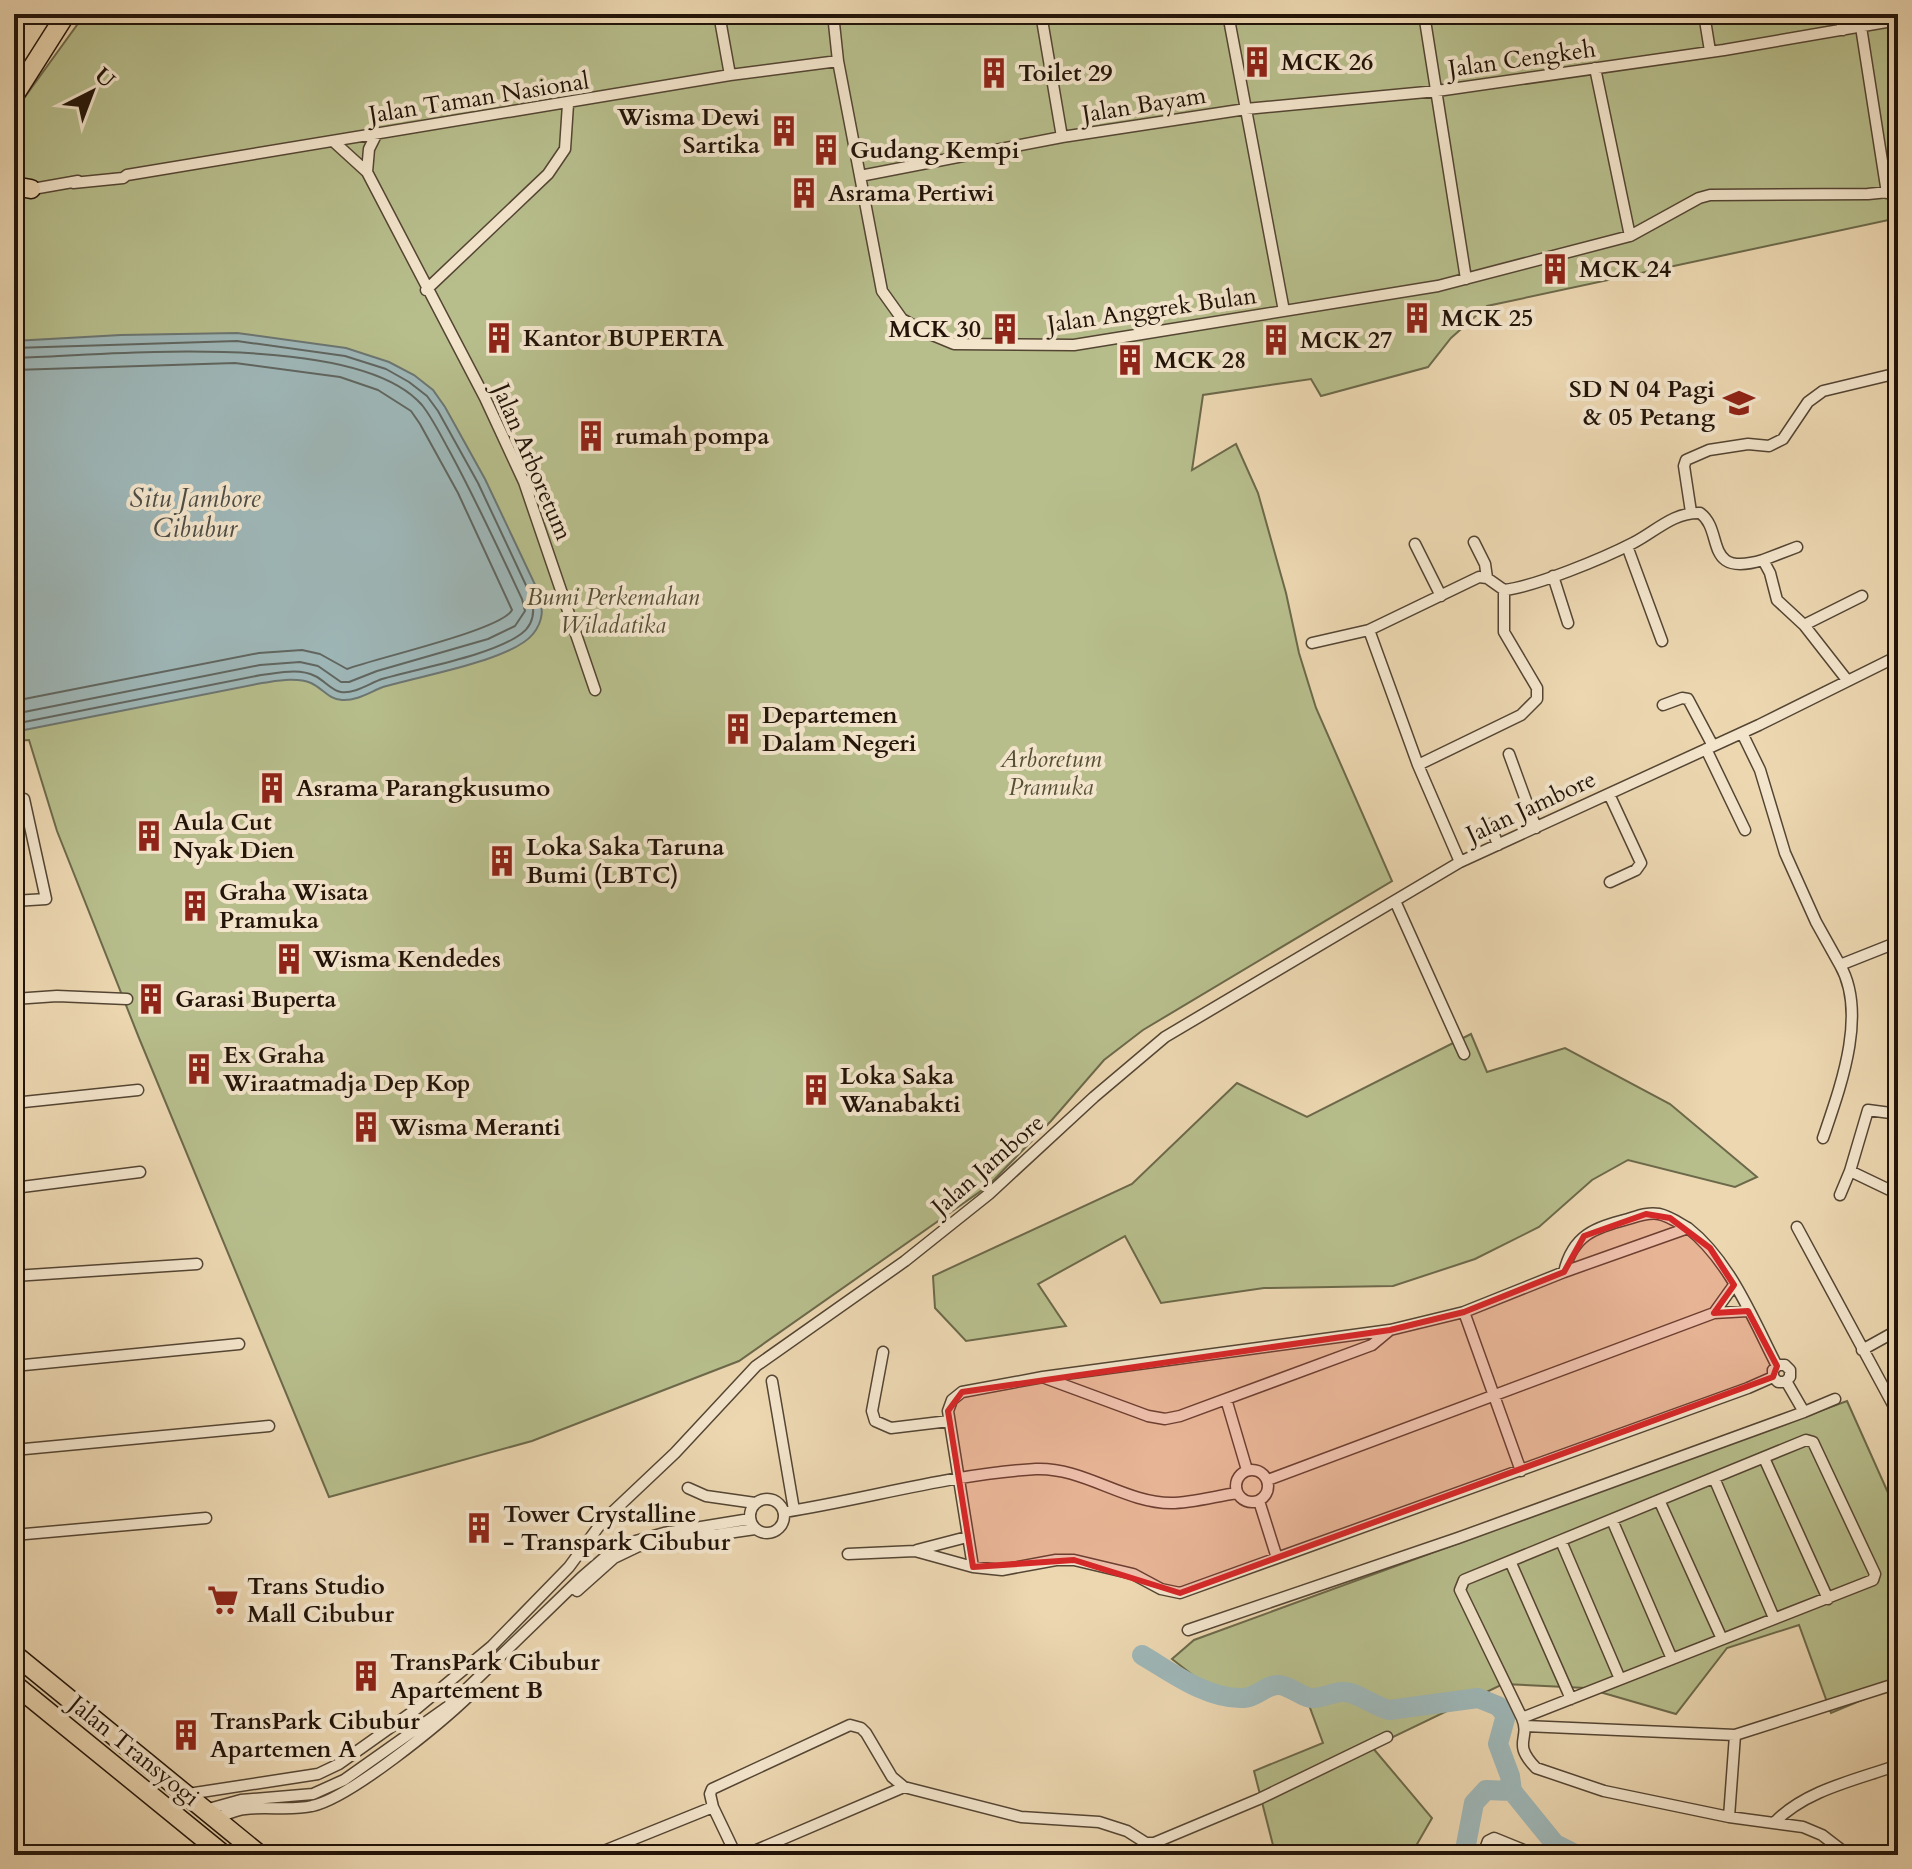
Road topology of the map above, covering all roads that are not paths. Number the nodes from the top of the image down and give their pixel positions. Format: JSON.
{"nodes":[{"id":1,"x":66,"y":14,"type":"edge"},
{"id":2,"x":719,"y":14,"type":"edge"},
{"id":3,"x":833,"y":14,"type":"edge"},
{"id":4,"x":1041,"y":14,"type":"edge"},
{"id":5,"x":1228,"y":14,"type":"edge"},
{"id":6,"x":1424,"y":14,"type":"edge"},
{"id":7,"x":1704,"y":14,"type":"edge"},
{"id":8,"x":1840,"y":14,"type":"edge"},
{"id":9,"x":1898,"y":20,"type":"edge"},
{"id":10,"x":1861,"y":27,"type":"junction"},
{"id":11,"x":1843,"y":30,"type":"junction"},
{"id":12,"x":1710,"y":51,"type":"junction"},
{"id":13,"x":838,"y":61,"type":"junction"},
{"id":14,"x":1595,"y":68,"type":"junction"},
{"id":15,"x":730,"y":75,"type":"junction"},
{"id":16,"x":1437,"y":91,"type":"junction"},
{"id":17,"x":14,"y":96,"type":"edge"},
{"id":18,"x":568,"y":104,"type":"junction"},
{"id":19,"x":1246,"y":109,"type":"junction"},
{"id":20,"x":376,"y":135,"type":"junction"},
{"id":21,"x":1062,"y":137,"type":"junction"},
{"id":22,"x":333,"y":141,"type":"junction"},
{"id":23,"x":367,"y":172,"type":"junction"},
{"id":24,"x":860,"y":176,"type":"junction"},
{"id":25,"x":20,"y":189,"type":"edge"},
{"id":26,"x":1893,"y":192,"type":"edge"},
{"id":27,"x":1630,"y":236,"type":"junction"},
{"id":28,"x":1466,"y":279,"type":"junction"},
{"id":29,"x":426,"y":290,"type":"junction"},
{"id":30,"x":1284,"y":311,"type":"junction"},
{"id":31,"x":1898,"y":373,"type":"edge"},
{"id":32,"x":1691,"y":512,"type":"junction"},
{"id":33,"x":1474,"y":542,"type":"dead end"},
{"id":34,"x":1415,"y":544,"type":"dead end"},
{"id":35,"x":1627,"y":546,"type":"junction"},
{"id":36,"x":1797,"y":547,"type":"dead end"},
{"id":37,"x":1763,"y":560,"type":"junction"},
{"id":38,"x":1553,"y":576,"type":"junction"},
{"id":39,"x":1487,"y":578,"type":"junction"},
{"id":40,"x":1504,"y":590,"type":"junction"},
{"id":41,"x":1441,"y":596,"type":"junction"},
{"id":42,"x":1862,"y":596,"type":"dead end"},
{"id":43,"x":1568,"y":623,"type":"dead end"},
{"id":44,"x":1804,"y":625,"type":"junction"},
{"id":45,"x":1369,"y":630,"type":"junction"},
{"id":46,"x":1662,"y":641,"type":"dead end"},
{"id":47,"x":1312,"y":643,"type":"dead end"},
{"id":48,"x":1898,"y":656,"type":"edge"},
{"id":49,"x":1847,"y":680,"type":"junction"},
{"id":50,"x":595,"y":690,"type":"dead end"},
{"id":51,"x":1663,"y":705,"type":"dead end"},
{"id":52,"x":1742,"y":733,"type":"junction"},
{"id":53,"x":1709,"y":747,"type":"junction"},
{"id":54,"x":1509,"y":754,"type":"dead end"},
{"id":55,"x":1418,"y":765,"type":"junction"},
{"id":56,"x":1609,"y":794,"type":"junction"},
{"id":57,"x":24,"y":799,"type":"dead end"},
{"id":58,"x":1490,"y":824,"type":"dead end"},
{"id":59,"x":1536,"y":828,"type":"junction"},
{"id":60,"x":1745,"y":830,"type":"dead end"},
{"id":61,"x":1498,"y":845,"type":"junction"},
{"id":62,"x":1460,"y":862,"type":"junction"},
{"id":63,"x":1610,"y":882,"type":"dead end"},
{"id":64,"x":14,"y":901,"type":"edge"},
{"id":65,"x":1395,"y":901,"type":"junction"},
{"id":66,"x":1898,"y":942,"type":"edge"},
{"id":67,"x":1840,"y":965,"type":"junction"},
{"id":68,"x":14,"y":999,"type":"edge"},
{"id":69,"x":127,"y":999,"type":"dead end"},
{"id":70,"x":1464,"y":1054,"type":"dead end"},
{"id":71,"x":138,"y":1090,"type":"dead end"},
{"id":72,"x":14,"y":1103,"type":"edge"},
{"id":73,"x":1898,"y":1114,"type":"edge"},
{"id":74,"x":1823,"y":1138,"type":"dead end"},
{"id":75,"x":1850,"y":1171,"type":"junction"},
{"id":76,"x":140,"y":1172,"type":"dead end"},
{"id":77,"x":14,"y":1188,"type":"edge"},
{"id":78,"x":1898,"y":1194,"type":"edge"},
{"id":79,"x":1840,"y":1195,"type":"dead end"},
{"id":80,"x":1797,"y":1227,"type":"dead end"},
{"id":81,"x":1688,"y":1228,"type":"junction"},
{"id":82,"x":197,"y":1264,"type":"dead end"},
{"id":83,"x":1564,"y":1272,"type":"junction"},
{"id":84,"x":14,"y":1276,"type":"edge"},
{"id":85,"x":1734,"y":1285,"type":"junction"},
{"id":86,"x":1748,"y":1311,"type":"junction"},
{"id":87,"x":1464,"y":1312,"type":"junction"},
{"id":88,"x":1714,"y":1313,"type":"junction"},
{"id":89,"x":1390,"y":1330,"type":"junction"},
{"id":90,"x":1898,"y":1330,"type":"edge"},
{"id":91,"x":239,"y":1344,"type":"dead end"},
{"id":92,"x":1862,"y":1350,"type":"junction"},
{"id":93,"x":883,"y":1352,"type":"dead end"},
{"id":94,"x":14,"y":1366,"type":"edge"},
{"id":95,"x":1777,"y":1366,"type":"junction"},
{"id":96,"x":1043,"y":1377,"type":"junction"},
{"id":97,"x":1773,"y":1377,"type":"junction"},
{"id":98,"x":772,"y":1381,"type":"dead end"},
{"id":99,"x":1786,"y":1381,"type":"junction"},
{"id":100,"x":1494,"y":1394,"type":"junction"},
{"id":101,"x":1226,"y":1399,"type":"junction"},
{"id":102,"x":1835,"y":1399,"type":"dead end"},
{"id":103,"x":1804,"y":1412,"type":"junction"},
{"id":104,"x":1898,"y":1414,"type":"edge"},
{"id":105,"x":949,"y":1421,"type":"junction"},
{"id":106,"x":269,"y":1426,"type":"dead end"},
{"id":107,"x":14,"y":1450,"type":"edge"},
{"id":108,"x":1764,"y":1458,"type":"junction"},
{"id":109,"x":1247,"y":1470,"type":"junction"},
{"id":110,"x":1521,"y":1471,"type":"junction"},
{"id":111,"x":1714,"y":1478,"type":"junction"},
{"id":112,"x":958,"y":1480,"type":"junction"},
{"id":113,"x":1268,"y":1480,"type":"junction"},
{"id":114,"x":688,"y":1488,"type":"dead end"},
{"id":115,"x":1237,"y":1493,"type":"junction"},
{"id":116,"x":1659,"y":1500,"type":"junction"},
{"id":117,"x":1259,"y":1501,"type":"junction"},
{"id":118,"x":755,"y":1503,"type":"junction"},
{"id":119,"x":789,"y":1511,"type":"junction"},
{"id":120,"x":206,"y":1518,"type":"dead end"},
{"id":121,"x":1612,"y":1520,"type":"junction"},
{"id":122,"x":752,"y":1524,"type":"junction"},
{"id":123,"x":14,"y":1535,"type":"edge"},
{"id":124,"x":967,"y":1537,"type":"junction"},
{"id":125,"x":1561,"y":1541,"type":"junction"},
{"id":126,"x":915,"y":1551,"type":"junction"},
{"id":127,"x":848,"y":1554,"type":"dead end"},
{"id":128,"x":1277,"y":1558,"type":"junction"},
{"id":129,"x":1510,"y":1561,"type":"junction"},
{"id":130,"x":973,"y":1567,"type":"junction"},
{"id":131,"x":1828,"y":1599,"type":"junction"},
{"id":132,"x":1774,"y":1618,"type":"junction"},
{"id":133,"x":1188,"y":1630,"type":"dead end"},
{"id":134,"x":1722,"y":1639,"type":"junction"},
{"id":135,"x":14,"y":1654,"type":"edge"},
{"id":136,"x":1672,"y":1659,"type":"junction"},
{"id":137,"x":1620,"y":1679,"type":"junction"},
{"id":138,"x":1898,"y":1683,"type":"edge"},
{"id":139,"x":14,"y":1684,"type":"edge"},
{"id":140,"x":52,"y":1685,"type":"junction"},
{"id":141,"x":1571,"y":1699,"type":"junction"},
{"id":142,"x":38,"y":1704,"type":"junction"},
{"id":143,"x":1524,"y":1722,"type":"junction"},
{"id":144,"x":1735,"y":1735,"type":"junction"},
{"id":145,"x":1387,"y":1737,"type":"dead end"},
{"id":146,"x":1898,"y":1765,"type":"edge"},
{"id":147,"x":904,"y":1787,"type":"junction"},
{"id":148,"x":332,"y":1793,"type":"junction"},
{"id":149,"x":186,"y":1794,"type":"junction"},
{"id":150,"x":313,"y":1794,"type":"junction"},
{"id":151,"x":311,"y":1807,"type":"junction"},
{"id":152,"x":713,"y":1807,"type":"junction"},
{"id":153,"x":210,"y":1814,"type":"junction"},
{"id":154,"x":1729,"y":1817,"type":"junction"},
{"id":155,"x":1775,"y":1822,"type":"junction"},
{"id":156,"x":224,"y":1855,"type":"edge"},
{"id":157,"x":260,"y":1855,"type":"edge"},
{"id":158,"x":594,"y":1855,"type":"edge"},
{"id":159,"x":736,"y":1855,"type":"edge"},
{"id":160,"x":745,"y":1855,"type":"edge"},
{"id":161,"x":1483,"y":1855,"type":"edge"},
{"id":162,"x":1536,"y":1855,"type":"edge"},
{"id":163,"x":1848,"y":1855,"type":"edge"}],
"edges":[{"from":1,"to":17,"type":"highway"},
{"from":2,"to":15,"type":"street"},
{"from":3,"to":13,"type":"street","name":"Jalan Anggrek Bulan"},
{"from":4,"to":21,"type":"street"},
{"from":5,"to":19,"type":"street"},
{"from":6,"to":16,"type":"street"},
{"from":7,"to":12,"type":"street"},
{"from":8,"to":11,"type":"street"},
{"from":9,"to":10,"type":"street","name":"Jalan Cengkeh"},
{"from":10,"to":11,"type":"street","name":"Jalan Cengkeh"},
{"from":10,"to":26,"type":"street"},
{"from":11,"to":12,"type":"street","name":"Jalan Cengkeh"},
{"from":12,"to":14,"type":"street","name":"Jalan Cengkeh"},
{"from":13,"to":15,"type":"street","name":"Jalan Taman Nasional"},
{"from":13,"to":24,"type":"street","name":"Jalan Anggrek Bulan"},
{"from":14,"to":16,"type":"street","name":"Jalan Cengkeh"},
{"from":14,"to":27,"type":"street"},
{"from":15,"to":18,"type":"street","name":"Jalan Taman Nasional"},
{"from":16,"to":19,"type":"street","name":"Jalan Bayam"},
{"from":16,"to":28,"type":"street"},
{"from":18,"to":20,"type":"street","name":"Jalan Taman Nasional"},
{"from":18,"to":29,"type":"street"},
{"from":19,"to":21,"type":"street","name":"Jalan Bayam"},
{"from":19,"to":30,"type":"street"},
{"from":20,"to":22,"type":"street","name":"Jalan Taman Nasional"},
{"from":20,"to":23,"type":"street"},
{"from":21,"to":24,"type":"street","name":"Jalan Bayam"},
{"from":22,"to":23,"type":"street","name":"Jalan Arboretum"},
{"from":22,"to":25,"type":"street","name":"Jalan Taman Nasional"},
{"from":23,"to":29,"type":"street","name":"Jalan Arboretum"},
{"from":24,"to":30,"type":"street","name":"Jalan Anggrek Bulan"},
{"from":26,"to":27,"type":"street","name":"Jalan Anggrek Bulan"},
{"from":27,"to":28,"type":"street","name":"Jalan Anggrek Bulan"},
{"from":28,"to":30,"type":"street","name":"Jalan Anggrek Bulan"},
{"from":29,"to":50,"type":"street","name":"Jalan Arboretum"},
{"from":31,"to":32,"type":"street"},
{"from":32,"to":35,"type":"street"},
{"from":32,"to":37,"type":"street"},
{"from":33,"to":39,"type":"street"},
{"from":34,"to":41,"type":"street"},
{"from":35,"to":38,"type":"street"},
{"from":35,"to":46,"type":"street"},
{"from":36,"to":37,"type":"street"},
{"from":37,"to":44,"type":"street"},
{"from":38,"to":40,"type":"street"},
{"from":38,"to":43,"type":"street"},
{"from":39,"to":40,"type":"street"},
{"from":39,"to":41,"type":"street"},
{"from":40,"to":55,"type":"street"},
{"from":41,"to":45,"type":"street"},
{"from":42,"to":44,"type":"street"},
{"from":44,"to":49,"type":"street"},
{"from":45,"to":47,"type":"street"},
{"from":45,"to":55,"type":"street"},
{"from":48,"to":49,"type":"street","name":"Jalan Jambore"},
{"from":49,"to":52,"type":"street","name":"Jalan Jambore"},
{"from":51,"to":53,"type":"street"},
{"from":52,"to":53,"type":"street","name":"Jalan Jambore"},
{"from":52,"to":67,"type":"street"},
{"from":53,"to":56,"type":"street","name":"Jalan Jambore"},
{"from":53,"to":60,"type":"street"},
{"from":54,"to":59,"type":"street"},
{"from":55,"to":62,"type":"street"},
{"from":56,"to":59,"type":"street","name":"Jalan Jambore"},
{"from":56,"to":63,"type":"street"},
{"from":57,"to":64,"type":"street"},
{"from":58,"to":61,"type":"street"},
{"from":59,"to":61,"type":"street","name":"Jalan Jambore"},
{"from":61,"to":62,"type":"street","name":"Jalan Jambore"},
{"from":62,"to":65,"type":"street","name":"Jalan Jambore"},
{"from":65,"to":70,"type":"street"},
{"from":65,"to":149,"type":"street","name":"Jalan Jambore"},
{"from":66,"to":67,"type":"street"},
{"from":67,"to":74,"type":"street"},
{"from":68,"to":69,"type":"street"},
{"from":71,"to":72,"type":"street"},
{"from":73,"to":75,"type":"street"},
{"from":75,"to":78,"type":"street"},
{"from":75,"to":79,"type":"street"},
{"from":76,"to":77,"type":"street"},
{"from":80,"to":92,"type":"street"},
{"from":81,"to":83,"type":"street"},
{"from":81,"to":83,"type":"street"},
{"from":81,"to":85,"type":"street"},
{"from":82,"to":84,"type":"street"},
{"from":83,"to":87,"type":"street"},
{"from":85,"to":86,"type":"street"},
{"from":85,"to":88,"type":"street"},
{"from":86,"to":88,"type":"street"},
{"from":86,"to":95,"type":"street"},
{"from":87,"to":89,"type":"street"},
{"from":87,"to":100,"type":"street"},
{"from":88,"to":100,"type":"street"},
{"from":89,"to":96,"type":"street"},
{"from":89,"to":101,"type":"street"},
{"from":90,"to":92,"type":"street"},
{"from":91,"to":94,"type":"street"},
{"from":92,"to":104,"type":"street"},
{"from":93,"to":105,"type":"street"},
{"from":95,"to":97,"type":"street"},
{"from":95,"to":99,"type":"street"},
{"from":96,"to":101,"type":"street"},
{"from":96,"to":105,"type":"street"},
{"from":97,"to":99,"type":"street"},
{"from":97,"to":110,"type":"street"},
{"from":98,"to":119,"type":"street"},
{"from":99,"to":103,"type":"street"},
{"from":100,"to":110,"type":"street"},
{"from":100,"to":113,"type":"street"},
{"from":101,"to":109,"type":"street"},
{"from":102,"to":103,"type":"street"},
{"from":103,"to":133,"type":"street"},
{"from":105,"to":112,"type":"street"},
{"from":106,"to":107,"type":"street"},
{"from":108,"to":111,"type":"street"},
{"from":108,"to":131,"type":"street"},
{"from":108,"to":131,"type":"street"},
{"from":109,"to":113,"type":"street"},
{"from":109,"to":115,"type":"street"},
{"from":110,"to":128,"type":"street"},
{"from":111,"to":116,"type":"street"},
{"from":111,"to":132,"type":"street"},
{"from":112,"to":115,"type":"street"},
{"from":112,"to":119,"type":"street"},
{"from":112,"to":124,"type":"street"},
{"from":113,"to":117,"type":"street"},
{"from":114,"to":118,"type":"street"},
{"from":115,"to":117,"type":"street"},
{"from":116,"to":121,"type":"street"},
{"from":116,"to":134,"type":"street"},
{"from":117,"to":128,"type":"street"},
{"from":118,"to":119,"type":"street"},
{"from":118,"to":122,"type":"street"},
{"from":119,"to":122,"type":"street"},
{"from":120,"to":123,"type":"street"},
{"from":121,"to":125,"type":"street"},
{"from":121,"to":136,"type":"street"},
{"from":122,"to":148,"type":"street"},
{"from":124,"to":126,"type":"street"},
{"from":124,"to":130,"type":"street"},
{"from":125,"to":129,"type":"street"},
{"from":125,"to":137,"type":"street"},
{"from":126,"to":127,"type":"street"},
{"from":126,"to":130,"type":"street"},
{"from":128,"to":130,"type":"street"},
{"from":129,"to":141,"type":"street"},
{"from":129,"to":143,"type":"street"},
{"from":131,"to":132,"type":"street"},
{"from":132,"to":134,"type":"street"},
{"from":134,"to":136,"type":"street"},
{"from":135,"to":140,"type":"highway","name":"Jalan Transyogi"},
{"from":136,"to":137,"type":"street"},
{"from":137,"to":141,"type":"street"},
{"from":138,"to":144,"type":"street"},
{"from":139,"to":142,"type":"highway","name":"Jalan Transyogi"},
{"from":140,"to":142,"type":"highway"},
{"from":140,"to":149,"type":"highway","name":"Jalan Transyogi"},
{"from":141,"to":143,"type":"street"},
{"from":142,"to":156,"type":"highway","name":"Jalan Transyogi"},
{"from":143,"to":144,"type":"street"},
{"from":143,"to":154,"type":"street"},
{"from":144,"to":154,"type":"street"},
{"from":145,"to":147,"type":"street"},
{"from":146,"to":155,"type":"street"},
{"from":147,"to":152,"type":"street"},
{"from":147,"to":160,"type":"street"},
{"from":148,"to":150,"type":"street"},
{"from":148,"to":151,"type":"street"},
{"from":149,"to":153,"type":"highway","name":"Jalan Transyogi"},
{"from":150,"to":151,"type":"street"},
{"from":150,"to":153,"type":"street"},
{"from":151,"to":153,"type":"street"},
{"from":152,"to":158,"type":"street"},
{"from":152,"to":159,"type":"street"},
{"from":153,"to":157,"type":"highway","name":"Jalan Transyogi"},
{"from":154,"to":155,"type":"street"},
{"from":155,"to":163,"type":"street"},
{"from":161,"to":162,"type":"street"}]}
